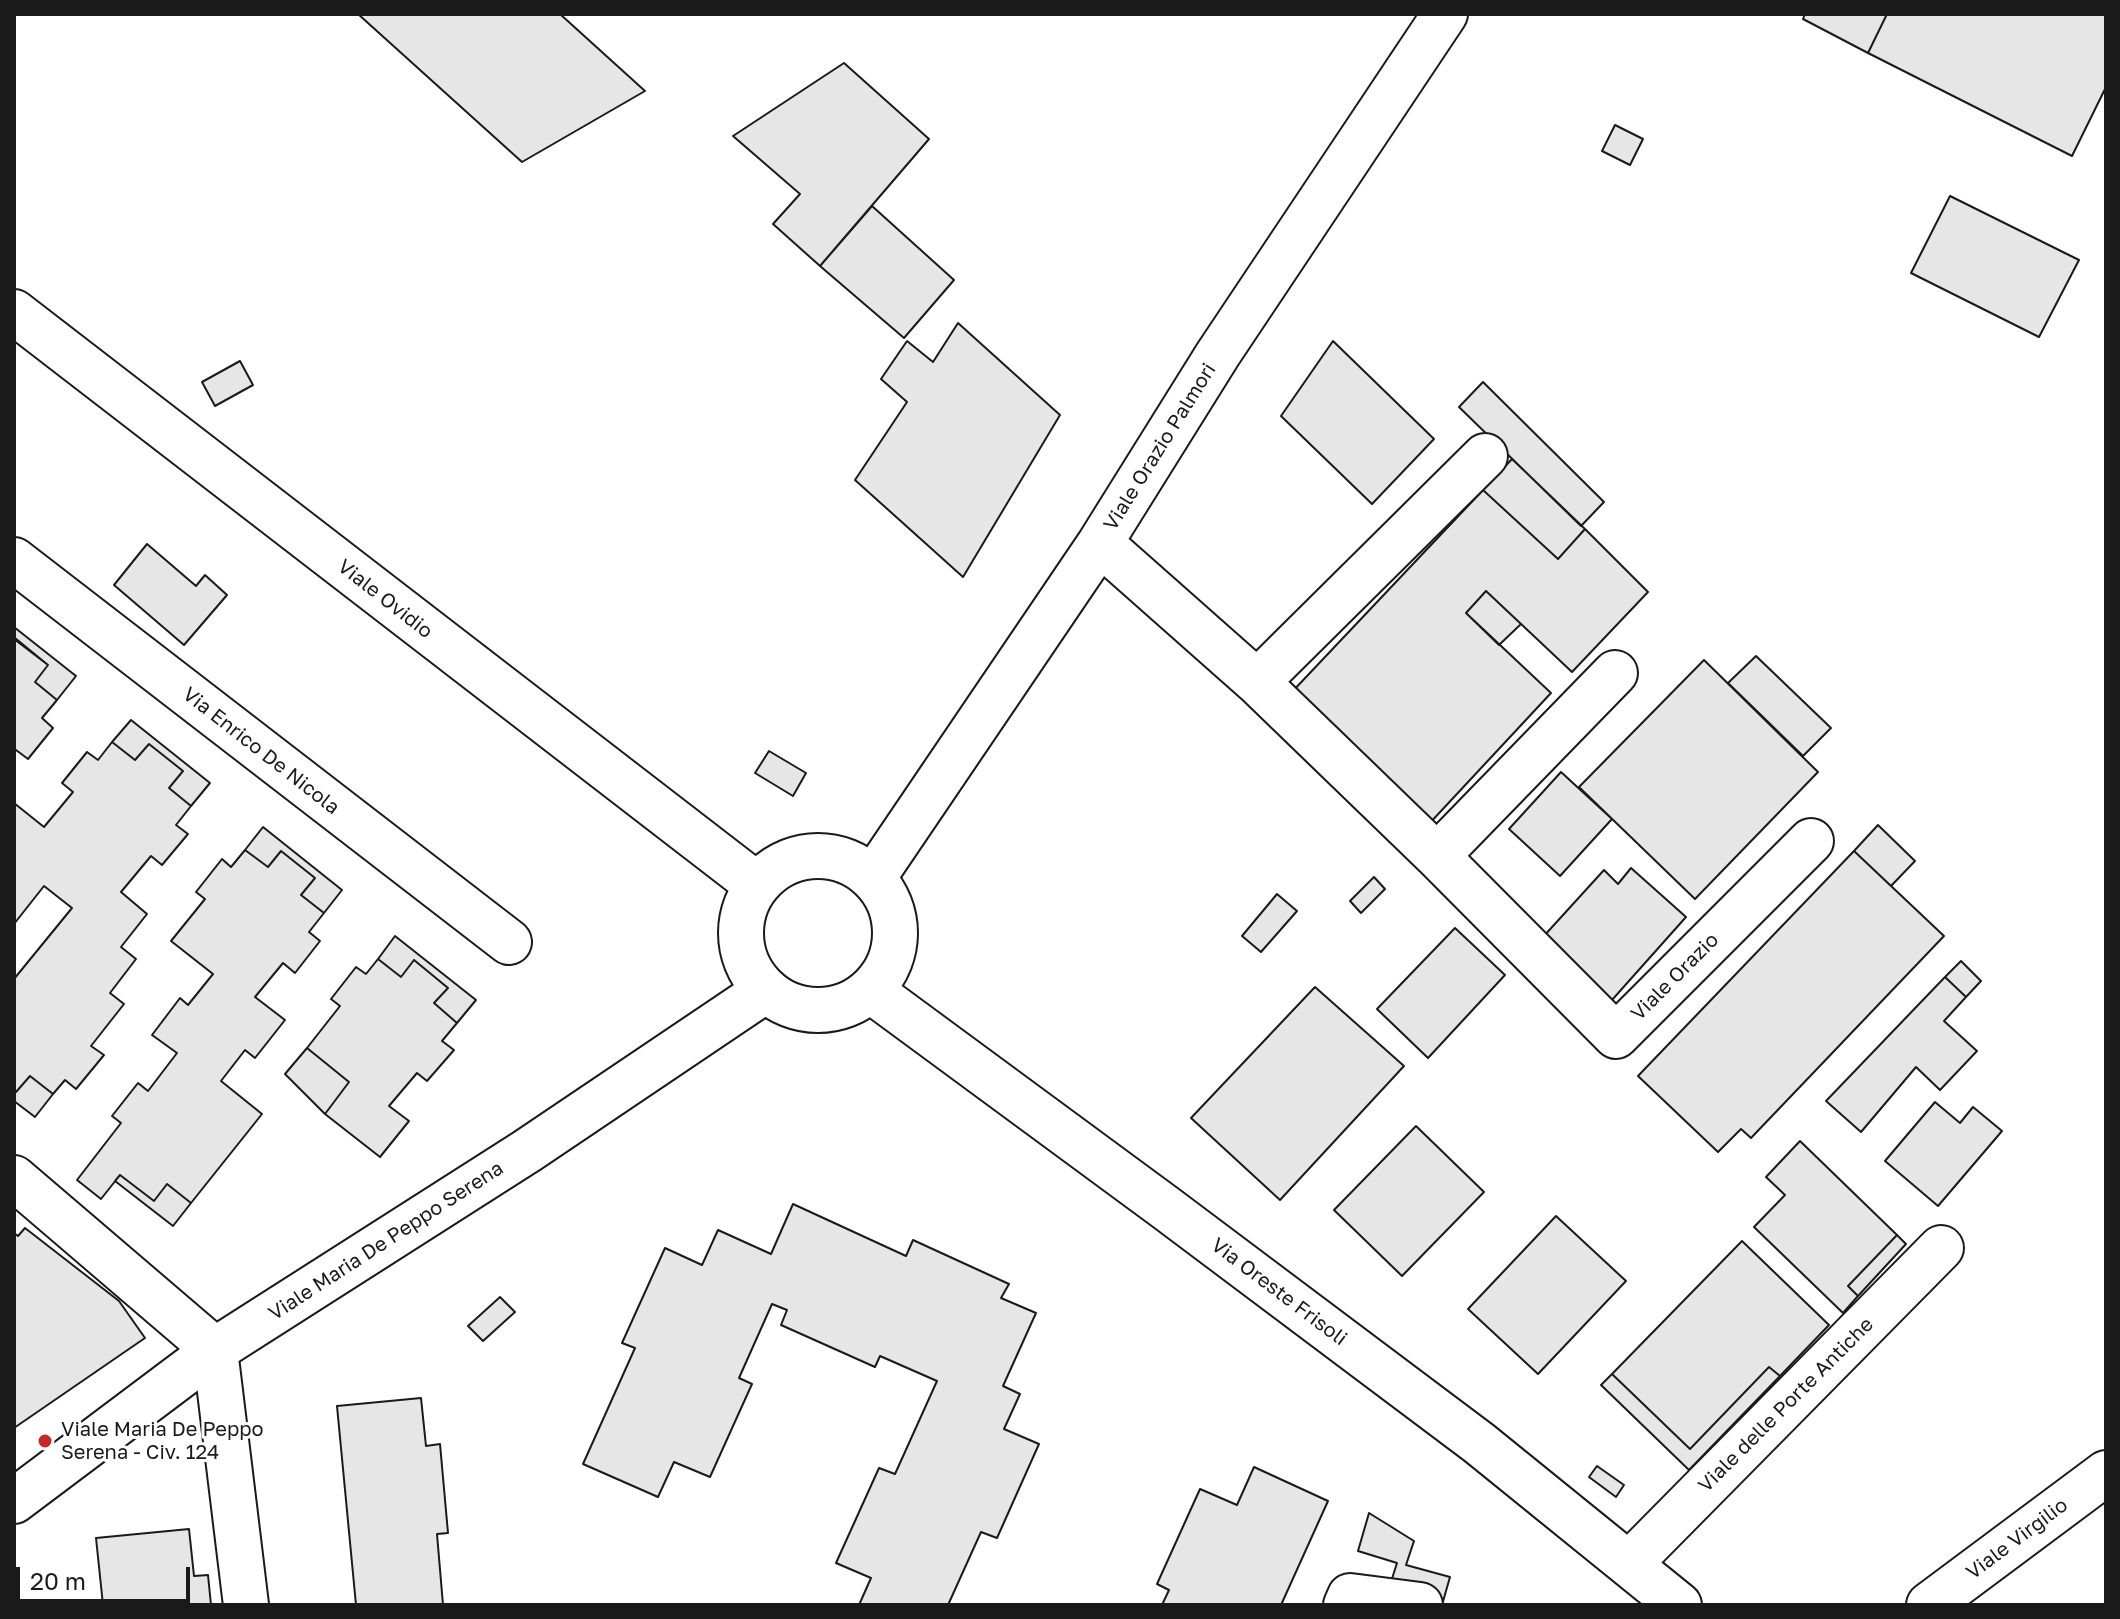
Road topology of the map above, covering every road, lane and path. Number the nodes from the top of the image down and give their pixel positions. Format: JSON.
{"nodes":[{"id":1,"x":1445,"y":14,"type":"edge"},
{"id":2,"x":14,"y":312,"type":"edge"},
{"id":3,"x":1485,"y":456,"type":"dead end"},
{"id":4,"x":1100,"y":543,"type":"junction"},
{"id":5,"x":14,"y":560,"type":"edge"},
{"id":6,"x":1615,"y":673,"type":"dead end"},
{"id":7,"x":1257,"y":682,"type":"junction"},
{"id":8,"x":1811,"y":841,"type":"dead end"},
{"id":9,"x":1437,"y":856,"type":"junction"},
{"id":10,"x":873,"y":878,"type":"junction"},
{"id":11,"x":757,"y":885,"type":"junction"},
{"id":12,"x":509,"y":942,"type":"dead end"},
{"id":13,"x":766,"y":990,"type":"junction"},
{"id":14,"x":870,"y":990,"type":"junction"},
{"id":15,"x":14,"y":1178,"type":"edge"},
{"id":16,"x":1941,"y":1248,"type":"dead end"},
{"id":17,"x":215,"y":1350,"type":"junction"},
{"id":18,"x":2106,"y":1473,"type":"edge"},
{"id":19,"x":14,"y":1501,"type":"edge"},
{"id":20,"x":1630,"y":1563,"type":"junction"},
{"id":21,"x":246,"y":1605,"type":"edge"},
{"id":22,"x":1346,"y":1605,"type":"edge"},
{"id":23,"x":1420,"y":1605,"type":"edge"},
{"id":24,"x":1679,"y":1605,"type":"edge"},
{"id":25,"x":1929,"y":1605,"type":"edge"}],
"edges":[{"from":1,"to":4,"type":"street","name":"Viale Orazio Palmori"},
{"from":2,"to":11,"type":"street","name":"Viale Ovidio"},
{"from":3,"to":7,"type":"street"},
{"from":4,"to":7,"type":"street","name":"Viale Orazio"},
{"from":4,"to":10,"type":"street","name":"Viale Orazio Palmori"},
{"from":5,"to":12,"type":"street","name":"Via Enrico De Nicola"},
{"from":6,"to":9,"type":"street"},
{"from":7,"to":9,"type":"street","name":"Viale Orazio"},
{"from":8,"to":9,"type":"street","name":"Viale Orazio"},
{"from":10,"to":11,"type":"street"},
{"from":10,"to":14,"type":"street"},
{"from":11,"to":13,"type":"street"},
{"from":13,"to":14,"type":"street"},
{"from":13,"to":17,"type":"street","name":"Viale Maria De Peppo Serena"},
{"from":14,"to":20,"type":"street","name":"Via Oreste Frisoli"},
{"from":15,"to":17,"type":"street"},
{"from":16,"to":20,"type":"street","name":"Viale delle Porte Antiche"},
{"from":17,"to":19,"type":"street","name":"Viale Maria De Peppo Serena"},
{"from":17,"to":21,"type":"street"},
{"from":18,"to":25,"type":"street","name":"Viale Virgilio"},
{"from":20,"to":24,"type":"street","name":"Via Oreste Frisoli"},
{"from":22,"to":23,"type":"street"}]}
